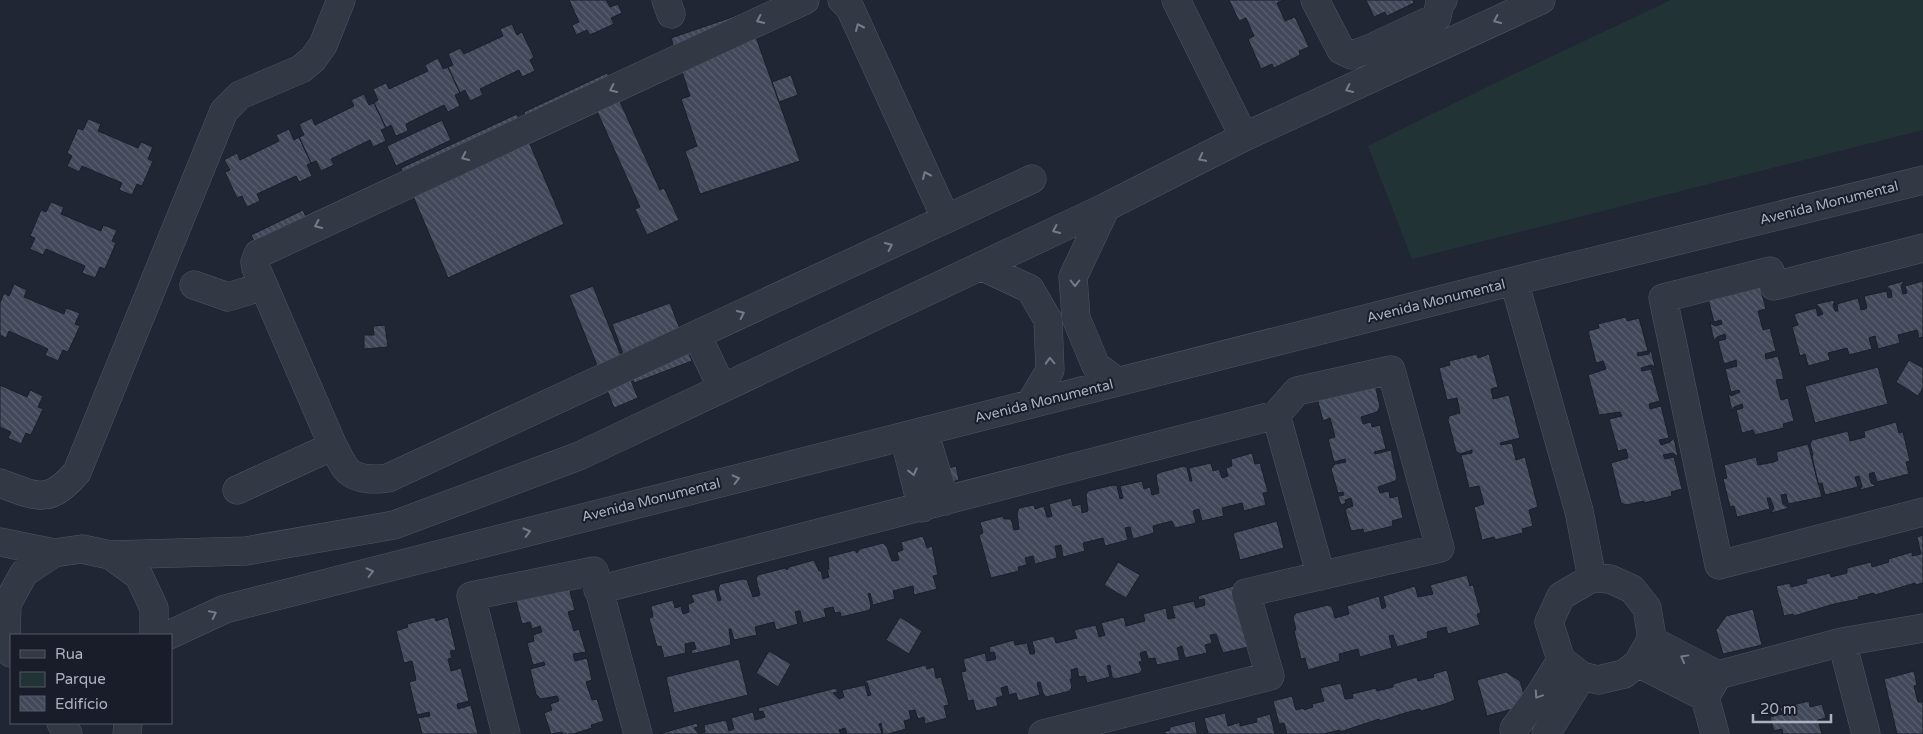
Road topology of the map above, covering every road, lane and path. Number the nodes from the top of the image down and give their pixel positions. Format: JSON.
{"nodes":[{"id":1,"x":341,"y":0,"type":"edge"},
{"id":2,"x":805,"y":0,"type":"edge"},
{"id":3,"x":842,"y":0,"type":"edge"},
{"id":4,"x":1176,"y":0,"type":"edge"},
{"id":5,"x":1315,"y":0,"type":"edge"},
{"id":6,"x":1443,"y":0,"type":"edge"},
{"id":7,"x":1541,"y":0,"type":"edge"},
{"id":8,"x":1244,"y":137,"type":"junction"},
{"id":9,"x":1032,"y":179,"type":"dead end"},
{"id":10,"x":1923,"y":180,"type":"edge"},
{"id":11,"x":1106,"y":207,"type":"junction"},
{"id":12,"x":946,"y":220,"type":"junction"},
{"id":13,"x":1923,"y":248,"type":"edge"},
{"id":14,"x":980,"y":266,"type":"junction"},
{"id":15,"x":1514,"y":281,"type":"junction"},
{"id":16,"x":194,"y":286,"type":"dead end"},
{"id":17,"x":264,"y":286,"type":"junction"},
{"id":18,"x":697,"y":335,"type":"junction"},
{"id":19,"x":1118,"y":382,"type":"junction"},
{"id":20,"x":722,"y":388,"type":"junction"},
{"id":21,"x":1030,"y":404,"type":"junction"},
{"id":22,"x":1276,"y":416,"type":"junction"},
{"id":23,"x":914,"y":434,"type":"junction"},
{"id":24,"x":333,"y":446,"type":"junction"},
{"id":25,"x":0,"y":483,"type":"edge"},
{"id":26,"x":237,"y":490,"type":"dead end"},
{"id":27,"x":933,"y":504,"type":"junction"},
{"id":28,"x":1923,"y":512,"type":"edge"},
{"id":29,"x":0,"y":542,"type":"edge"},
{"id":30,"x":54,"y":554,"type":"junction"},
{"id":31,"x":110,"y":555,"type":"junction"},
{"id":32,"x":1321,"y":576,"type":"junction"},
{"id":33,"x":1592,"y":578,"type":"junction"},
{"id":34,"x":598,"y":590,"type":"junction"},
{"id":35,"x":1923,"y":628,"type":"edge"},
{"id":36,"x":154,"y":634,"type":"edge"},
{"id":37,"x":171,"y":634,"type":"edge"},
{"id":38,"x":1651,"y":640,"type":"junction"},
{"id":39,"x":1842,"y":642,"type":"junction"},
{"id":40,"x":6,"y":644,"type":"edge"},
{"id":41,"x":1638,"y":663,"type":"junction"},
{"id":42,"x":1571,"y":668,"type":"junction"},
{"id":43,"x":1711,"y":686,"type":"junction"},
{"id":44,"x":1512,"y":732,"type":"edge"},
{"id":45,"x":506,"y":734,"type":"edge"},
{"id":46,"x":638,"y":734,"type":"edge"},
{"id":47,"x":1043,"y":734,"type":"edge"},
{"id":48,"x":1546,"y":734,"type":"edge"},
{"id":49,"x":1715,"y":734,"type":"edge"},
{"id":50,"x":1866,"y":734,"type":"edge"}],
"edges":[{"from":1,"to":25,"type":"street"},
{"from":2,"to":17,"type":"street","one_way":true},
{"from":12,"to":3,"type":"street","one_way":true},
{"from":4,"to":8,"type":"street"},
{"from":5,"to":6,"type":"street"},
{"from":7,"to":8,"type":"street","one_way":true},
{"from":8,"to":11,"type":"street","one_way":true},
{"from":9,"to":12,"type":"street"},
{"from":10,"to":15,"type":"street","name":"Avenida Monumental"},
{"from":11,"to":14,"type":"street","one_way":true},
{"from":11,"to":19,"type":"street","one_way":true},
{"from":18,"to":12,"type":"street","one_way":true},
{"from":13,"to":28,"type":"street"},
{"from":14,"to":20,"type":"street"},
{"from":21,"to":14,"type":"street","one_way":true},
{"from":15,"to":19,"type":"street","name":"Avenida Monumental"},
{"from":15,"to":33,"type":"street"},
{"from":16,"to":17,"type":"street"},
{"from":17,"to":24,"type":"street"},
{"from":18,"to":20,"type":"street"},
{"from":18,"to":24,"type":"street"},
{"from":19,"to":21,"type":"street","name":"Avenida Monumental"},
{"from":20,"to":31,"type":"street"},
{"from":21,"to":23,"type":"street","name":"Avenida Monumental"},
{"from":22,"to":27,"type":"street"},
{"from":22,"to":32,"type":"street"},
{"from":22,"to":32,"type":"street"},
{"from":23,"to":27,"type":"street"},
{"from":37,"to":23,"type":"street","name":"Avenida Monumental","one_way":true},
{"from":24,"to":26,"type":"street"},
{"from":27,"to":34,"type":"street"},
{"from":29,"to":30,"type":"street"},
{"from":30,"to":31,"type":"street"},
{"from":30,"to":40,"type":"street"},
{"from":31,"to":36,"type":"street"},
{"from":32,"to":47,"type":"street"},
{"from":33,"to":38,"type":"street"},
{"from":33,"to":42,"type":"street"},
{"from":34,"to":45,"type":"street"},
{"from":34,"to":46,"type":"street"},
{"from":35,"to":39,"type":"street"},
{"from":38,"to":41,"type":"street"},
{"from":43,"to":38,"type":"street","one_way":true},
{"from":39,"to":43,"type":"street"},
{"from":39,"to":50,"type":"street"},
{"from":41,"to":42,"type":"street"},
{"from":41,"to":43,"type":"street"},
{"from":42,"to":44,"type":"street","one_way":true},
{"from":42,"to":48,"type":"street"},
{"from":43,"to":49,"type":"street"}]}
